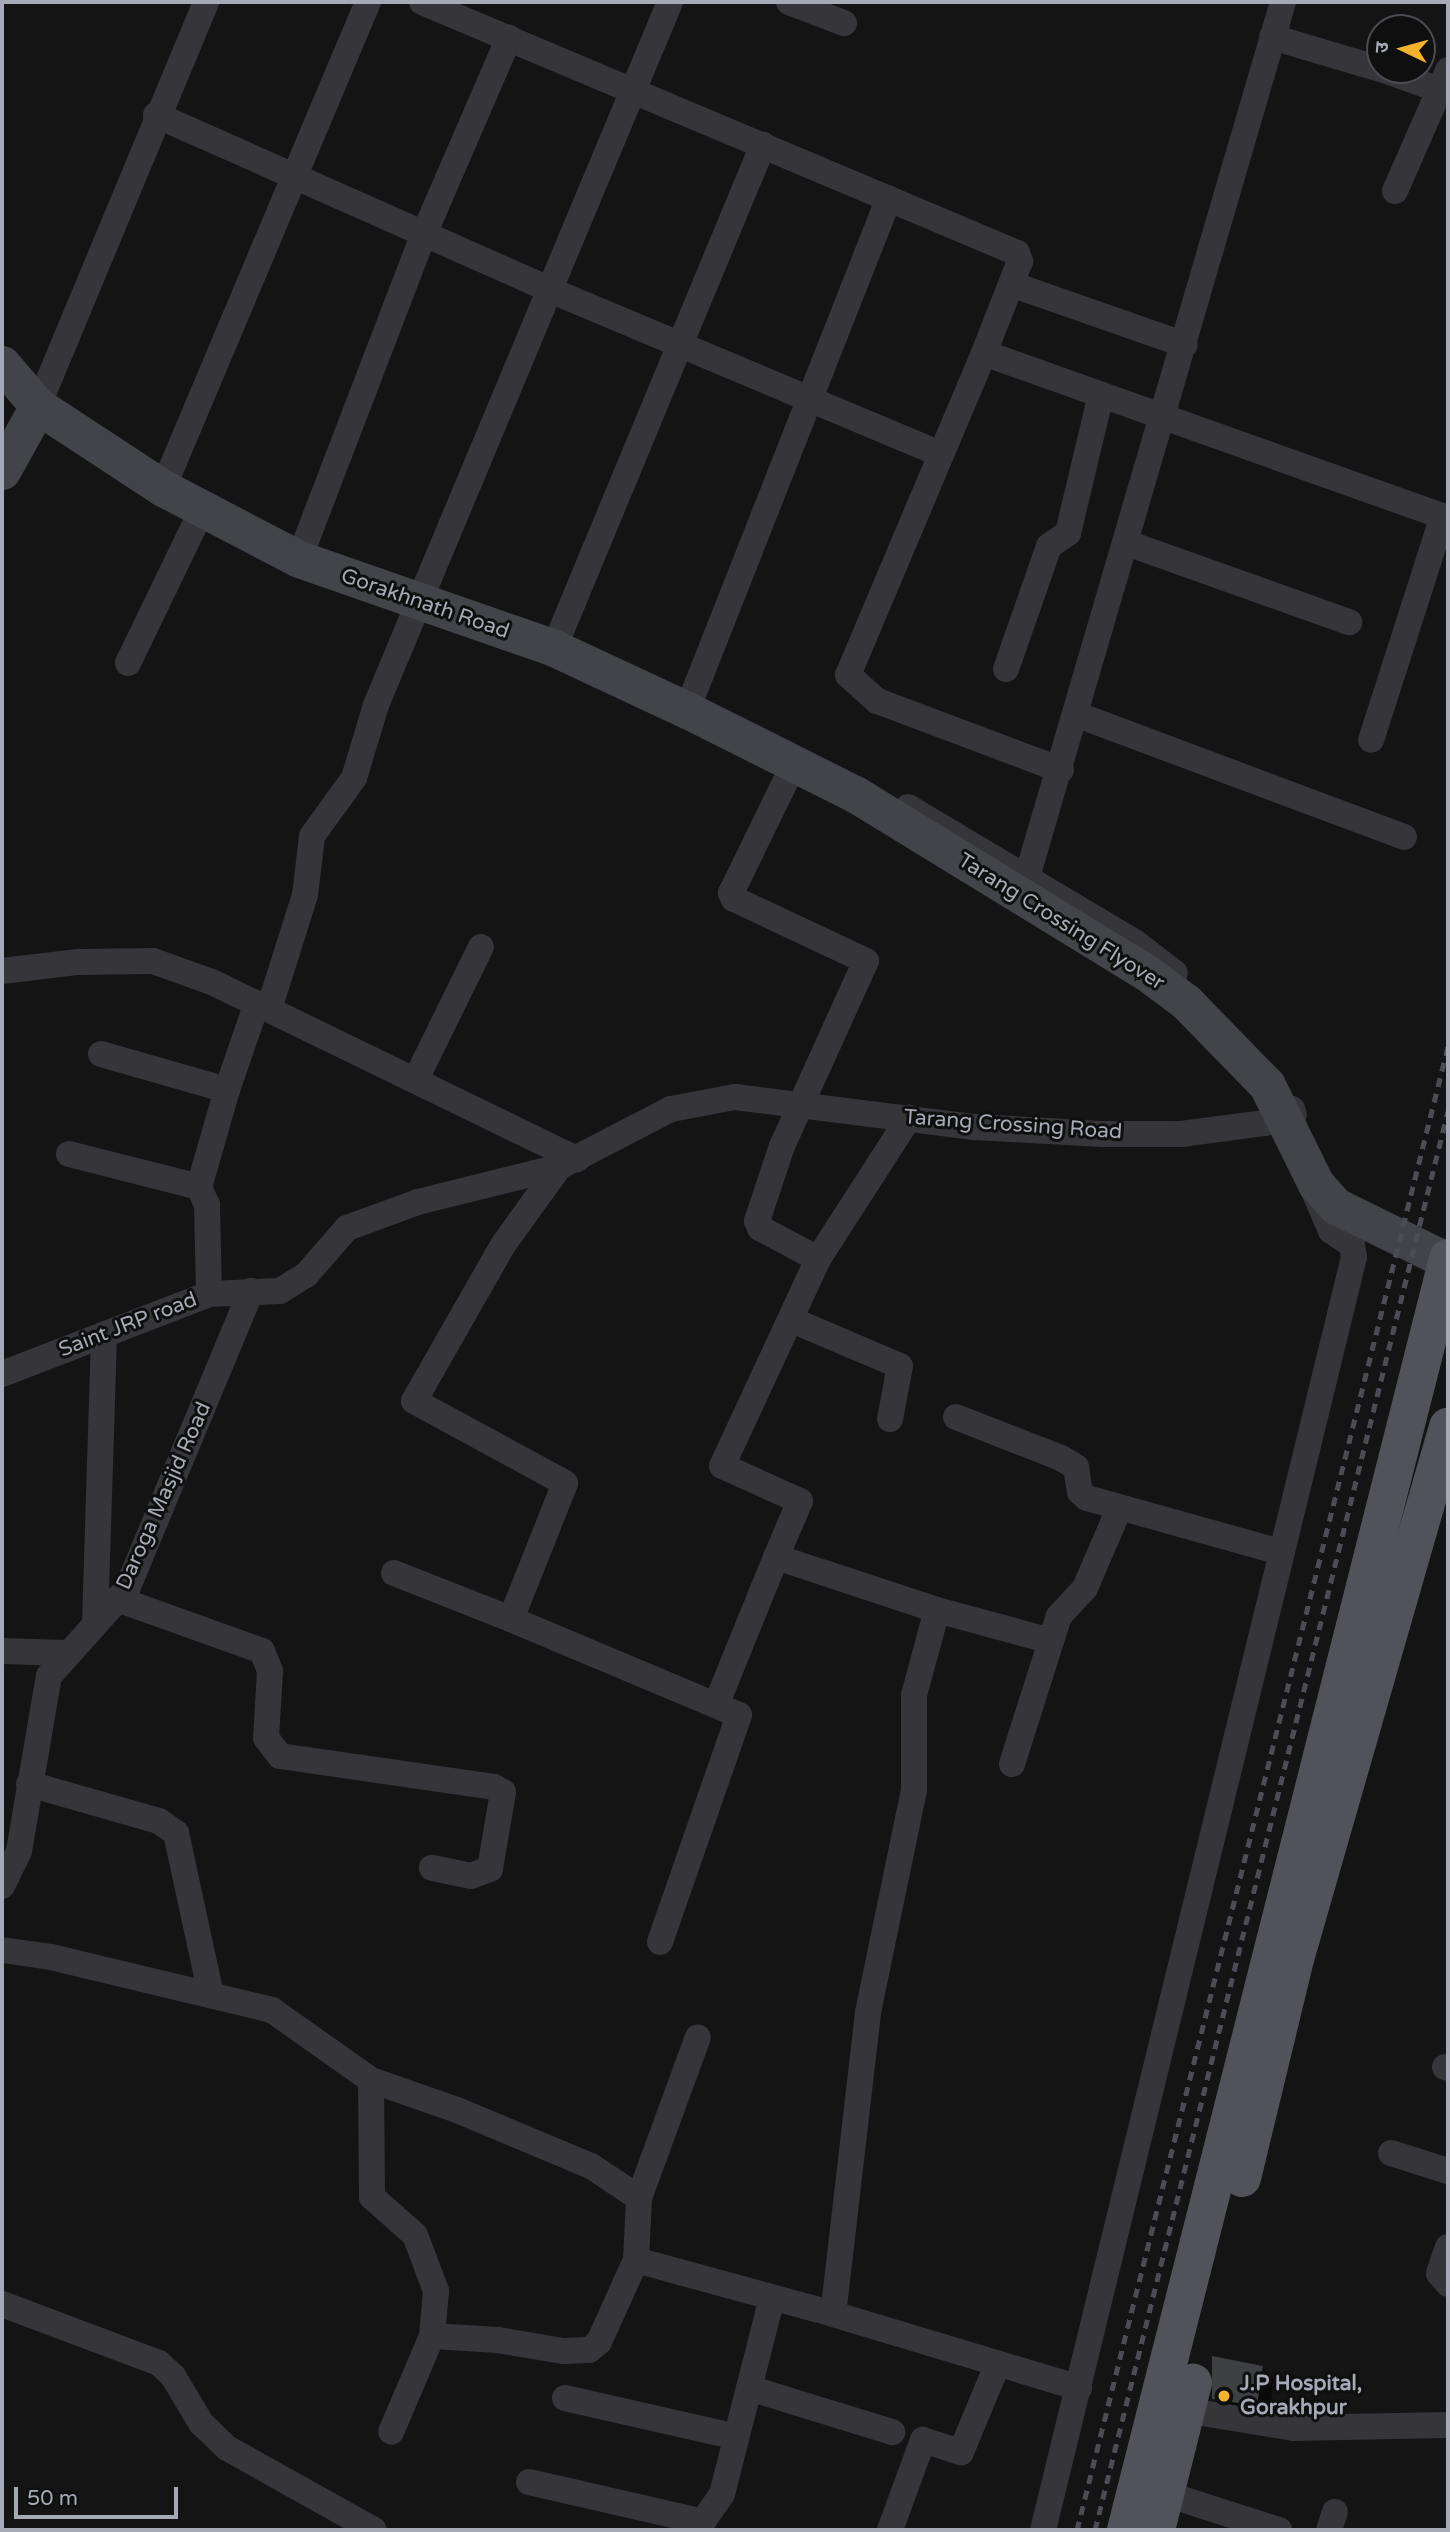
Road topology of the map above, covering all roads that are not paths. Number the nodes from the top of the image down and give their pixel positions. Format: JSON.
{"nodes":[{"id":1,"x":206,"y":2,"type":"edge"},
{"id":2,"x":368,"y":2,"type":"edge"},
{"id":3,"x":422,"y":2,"type":"edge"},
{"id":4,"x":670,"y":2,"type":"edge"},
{"id":5,"x":789,"y":2,"type":"edge"},
{"id":6,"x":1283,"y":2,"type":"edge"},
{"id":7,"x":844,"y":23,"type":"dead end"},
{"id":8,"x":1272,"y":37,"type":"junction"},
{"id":9,"x":509,"y":38,"type":"junction"},
{"id":10,"x":1366,"y":64,"type":"edge"},
{"id":11,"x":1445,"y":84,"type":"edge"},
{"id":12,"x":634,"y":90,"type":"junction"},
{"id":13,"x":156,"y":115,"type":"junction"},
{"id":14,"x":763,"y":145,"type":"junction"},
{"id":15,"x":294,"y":176,"type":"junction"},
{"id":16,"x":1395,"y":191,"type":"dead end"},
{"id":17,"x":889,"y":198,"type":"junction"},
{"id":18,"x":424,"y":234,"type":"junction"},
{"id":19,"x":1011,"y":284,"type":"junction"},
{"id":20,"x":550,"y":290,"type":"junction"},
{"id":21,"x":681,"y":345,"type":"junction"},
{"id":22,"x":1185,"y":345,"type":"junction"},
{"id":23,"x":984,"y":353,"type":"junction"},
{"id":24,"x":2,"y":364,"type":"edge"},
{"id":25,"x":1101,"y":396,"type":"junction"},
{"id":26,"x":810,"y":398,"type":"junction"},
{"id":27,"x":38,"y":407,"type":"junction"},
{"id":28,"x":1163,"y":417,"type":"junction"},
{"id":29,"x":941,"y":454,"type":"junction"},
{"id":30,"x":2,"y":471,"type":"edge"},
{"id":31,"x":163,"y":488,"type":"junction"},
{"id":32,"x":203,"y":508,"type":"junction"},
{"id":33,"x":1127,"y":543,"type":"junction"},
{"id":34,"x":299,"y":559,"type":"junction"},
{"id":35,"x":418,"y":603,"type":"junction"},
{"id":36,"x":1349,"y":622,"type":"dead end"},
{"id":37,"x":554,"y":648,"type":"junction"},
{"id":38,"x":128,"y":663,"type":"dead end"},
{"id":39,"x":1006,"y":669,"type":"dead end"},
{"id":40,"x":687,"y":710,"type":"junction"},
{"id":41,"x":1078,"y":715,"type":"junction"},
{"id":42,"x":1371,"y":740,"type":"dead end"},
{"id":43,"x":1061,"y":770,"type":"junction"},
{"id":44,"x":824,"y":779,"type":"junction"},
{"id":45,"x":1404,"y":837,"type":"dead end"},
{"id":46,"x":1027,"y":877,"type":"junction"},
{"id":47,"x":481,"y":947,"type":"dead end"},
{"id":48,"x":2,"y":971,"type":"edge"},
{"id":49,"x":263,"y":1006,"type":"junction"},
{"id":50,"x":101,"y":1054,"type":"dead end"},
{"id":51,"x":416,"y":1079,"type":"junction"},
{"id":52,"x":228,"y":1090,"type":"junction"},
{"id":53,"x":801,"y":1104,"type":"junction"},
{"id":54,"x":1292,"y":1109,"type":"junction"},
{"id":55,"x":909,"y":1118,"type":"junction"},
{"id":56,"x":69,"y":1154,"type":"dead end"},
{"id":57,"x":568,"y":1163,"type":"junction"},
{"id":58,"x":199,"y":1187,"type":"junction"},
{"id":59,"x":818,"y":1259,"type":"junction"},
{"id":60,"x":1447,"y":1271,"type":"edge"},
{"id":61,"x":251,"y":1291,"type":"junction"},
{"id":62,"x":209,"y":1294,"type":"junction"},
{"id":63,"x":792,"y":1320,"type":"junction"},
{"id":64,"x":104,"y":1334,"type":"junction"},
{"id":65,"x":2,"y":1374,"type":"edge"},
{"id":66,"x":956,"y":1417,"type":"dead end"},
{"id":67,"x":890,"y":1419,"type":"dead end"},
{"id":68,"x":1448,"y":1427,"type":"edge"},
{"id":69,"x":1119,"y":1509,"type":"junction"},
{"id":70,"x":1281,"y":1552,"type":"junction"},
{"id":71,"x":776,"y":1558,"type":"junction"},
{"id":72,"x":394,"y":1573,"type":"dead end"},
{"id":73,"x":117,"y":1599,"type":"junction"},
{"id":74,"x":937,"y":1610,"type":"junction"},
{"id":75,"x":511,"y":1619,"type":"junction"},
{"id":76,"x":95,"y":1623,"type":"junction"},
{"id":77,"x":1051,"y":1641,"type":"junction"},
{"id":78,"x":2,"y":1651,"type":"edge"},
{"id":79,"x":67,"y":1653,"type":"junction"},
{"id":80,"x":716,"y":1705,"type":"junction"},
{"id":81,"x":1012,"y":1764,"type":"dead end"},
{"id":82,"x":29,"y":1784,"type":"junction"},
{"id":83,"x":432,"y":1868,"type":"dead end"},
{"id":84,"x":2,"y":1886,"type":"edge"},
{"id":85,"x":660,"y":1942,"type":"dead end"},
{"id":86,"x":2,"y":1950,"type":"edge"},
{"id":87,"x":211,"y":1995,"type":"junction"},
{"id":88,"x":698,"y":2037,"type":"dead end"},
{"id":89,"x":371,"y":2081,"type":"junction"},
{"id":90,"x":1391,"y":2153,"type":"dead end"},
{"id":91,"x":1448,"y":2171,"type":"edge"},
{"id":92,"x":639,"y":2198,"type":"junction"},
{"id":93,"x":1448,"y":2247,"type":"edge"},
{"id":94,"x":636,"y":2260,"type":"junction"},
{"id":95,"x":1448,"y":2284,"type":"edge"},
{"id":96,"x":772,"y":2298,"type":"junction"},
{"id":97,"x":2,"y":2304,"type":"edge"},
{"id":98,"x":833,"y":2314,"type":"junction"},
{"id":99,"x":432,"y":2336,"type":"junction"},
{"id":100,"x":998,"y":2363,"type":"junction"},
{"id":101,"x":749,"y":2388,"type":"junction"},
{"id":102,"x":1079,"y":2388,"type":"junction"},
{"id":103,"x":565,"y":2398,"type":"dead end"},
{"id":104,"x":1173,"y":2409,"type":"junction"},
{"id":105,"x":1448,"y":2425,"type":"edge"},
{"id":106,"x":391,"y":2432,"type":"dead end"},
{"id":107,"x":892,"y":2432,"type":"dead end"},
{"id":108,"x":737,"y":2437,"type":"junction"},
{"id":109,"x":529,"y":2482,"type":"dead end"},
{"id":110,"x":1166,"y":2494,"type":"junction"},
{"id":111,"x":700,"y":2526,"type":"edge"},
{"id":112,"x":374,"y":2530,"type":"edge"},
{"id":113,"x":890,"y":2530,"type":"edge"},
{"id":114,"x":1043,"y":2530,"type":"edge"},
{"id":115,"x":1126,"y":2530,"type":"edge"},
{"id":116,"x":1156,"y":2530,"type":"edge"},
{"id":117,"x":1279,"y":2530,"type":"edge"}],
"edges":[{"from":1,"to":13,"type":"street"},
{"from":2,"to":15,"type":"street"},
{"from":3,"to":9,"type":"street"},
{"from":4,"to":12,"type":"street"},
{"from":5,"to":7,"type":"street"},
{"from":6,"to":8,"type":"street"},
{"from":8,"to":10,"type":"street"},
{"from":8,"to":22,"type":"street"},
{"from":9,"to":12,"type":"street"},
{"from":9,"to":18,"type":"street"},
{"from":11,"to":16,"type":"street"},
{"from":12,"to":14,"type":"street"},
{"from":12,"to":20,"type":"street"},
{"from":13,"to":15,"type":"street"},
{"from":13,"to":27,"type":"street"},
{"from":14,"to":17,"type":"street"},
{"from":14,"to":21,"type":"street"},
{"from":15,"to":18,"type":"street"},
{"from":15,"to":31,"type":"street"},
{"from":17,"to":19,"type":"street"},
{"from":17,"to":26,"type":"street"},
{"from":18,"to":20,"type":"street"},
{"from":18,"to":34,"type":"street"},
{"from":19,"to":22,"type":"street"},
{"from":19,"to":23,"type":"street"},
{"from":20,"to":21,"type":"street"},
{"from":20,"to":35,"type":"street"},
{"from":21,"to":26,"type":"street"},
{"from":21,"to":37,"type":"street"},
{"from":22,"to":28,"type":"street"},
{"from":23,"to":25,"type":"street"},
{"from":23,"to":29,"type":"street"},
{"from":24,"to":27,"type":"main road","name":"Gorakhnath Road"},
{"from":25,"to":28,"type":"street"},
{"from":25,"to":39,"type":"street"},
{"from":26,"to":29,"type":"street"},
{"from":26,"to":40,"type":"street"},
{"from":27,"to":30,"type":"main road"},
{"from":27,"to":31,"type":"main road","name":"Gorakhnath Road"},
{"from":28,"to":33,"type":"street"},
{"from":28,"to":42,"type":"street"},
{"from":29,"to":43,"type":"street"},
{"from":31,"to":32,"type":"main road","name":"Gorakhnath Road"},
{"from":32,"to":34,"type":"main road","name":"Gorakhnath Road"},
{"from":32,"to":38,"type":"street"},
{"from":33,"to":36,"type":"street"},
{"from":33,"to":41,"type":"street"},
{"from":34,"to":35,"type":"main road","name":"Gorakhnath Road"},
{"from":35,"to":37,"type":"main road","name":"Gorakhnath Road"},
{"from":35,"to":49,"type":"street"},
{"from":37,"to":40,"type":"main road","name":"Gorakhnath Road"},
{"from":40,"to":44,"type":"main road","name":"Gorakhnath Road"},
{"from":41,"to":43,"type":"street"},
{"from":41,"to":45,"type":"street"},
{"from":43,"to":46,"type":"street"},
{"from":44,"to":46,"type":"street"},
{"from":44,"to":53,"type":"street"},
{"from":44,"to":60,"type":"main road","name":"Tarang Crossing Flyover"},
{"from":46,"to":54,"type":"street"},
{"from":47,"to":51,"type":"street"},
{"from":48,"to":49,"type":"street"},
{"from":49,"to":51,"type":"street"},
{"from":49,"to":52,"type":"street"},
{"from":50,"to":52,"type":"street"},
{"from":51,"to":57,"type":"street"},
{"from":52,"to":58,"type":"street"},
{"from":53,"to":55,"type":"street","name":"Tarang Crossing Road"},
{"from":53,"to":57,"type":"street","name":"Tarang Crossing Road"},
{"from":53,"to":59,"type":"street"},
{"from":54,"to":55,"type":"street","name":"Tarang Crossing Road"},
{"from":54,"to":70,"type":"street"},
{"from":55,"to":59,"type":"street"},
{"from":56,"to":58,"type":"street"},
{"from":57,"to":61,"type":"street","name":"Saint JRP road"},
{"from":57,"to":75,"type":"street"},
{"from":58,"to":62,"type":"street"},
{"from":59,"to":63,"type":"street"},
{"from":60,"to":104,"type":"main road"},
{"from":61,"to":62,"type":"street","name":"Saint JRP road"},
{"from":61,"to":73,"type":"street","name":"Daroga Masjid Road"},
{"from":62,"to":64,"type":"street","name":"Saint JRP road"},
{"from":63,"to":67,"type":"street"},
{"from":63,"to":71,"type":"street"},
{"from":64,"to":65,"type":"street","name":"Saint JRP road"},
{"from":64,"to":76,"type":"street"},
{"from":66,"to":69,"type":"street"},
{"from":68,"to":104,"type":"main road"},
{"from":69,"to":70,"type":"street"},
{"from":69,"to":77,"type":"street"},
{"from":70,"to":102,"type":"street"},
{"from":71,"to":74,"type":"street"},
{"from":71,"to":80,"type":"street"},
{"from":72,"to":75,"type":"street"},
{"from":73,"to":76,"type":"street","name":"Daroga Masjid Road"},
{"from":73,"to":83,"type":"street"},
{"from":74,"to":77,"type":"street"},
{"from":74,"to":98,"type":"street"},
{"from":75,"to":80,"type":"street"},
{"from":76,"to":79,"type":"street","name":"Daroga Masjid Road"},
{"from":77,"to":81,"type":"street"},
{"from":78,"to":79,"type":"street"},
{"from":79,"to":82,"type":"street","name":"Daroga Masjid Road"},
{"from":80,"to":85,"type":"street"},
{"from":82,"to":84,"type":"street","name":"Daroga Masjid Road"},
{"from":82,"to":87,"type":"street"},
{"from":86,"to":87,"type":"street"},
{"from":87,"to":89,"type":"street"},
{"from":88,"to":92,"type":"street"},
{"from":89,"to":92,"type":"street"},
{"from":89,"to":99,"type":"street"},
{"from":90,"to":91,"type":"street"},
{"from":92,"to":94,"type":"street"},
{"from":93,"to":95,"type":"street"},
{"from":94,"to":96,"type":"street"},
{"from":94,"to":99,"type":"street"},
{"from":96,"to":98,"type":"street"},
{"from":96,"to":101,"type":"street"},
{"from":97,"to":112,"type":"street"},
{"from":98,"to":100,"type":"street"},
{"from":99,"to":106,"type":"street"},
{"from":100,"to":102,"type":"street"},
{"from":100,"to":113,"type":"street"},
{"from":101,"to":107,"type":"street"},
{"from":101,"to":108,"type":"street"},
{"from":102,"to":114,"type":"street"},
{"from":103,"to":108,"type":"street"},
{"from":104,"to":105,"type":"street"},
{"from":104,"to":110,"type":"main road"},
{"from":104,"to":115,"type":"main road"},
{"from":108,"to":111,"type":"street"},
{"from":109,"to":111,"type":"street"},
{"from":110,"to":116,"type":"main road"},
{"from":110,"to":117,"type":"street"}]}
